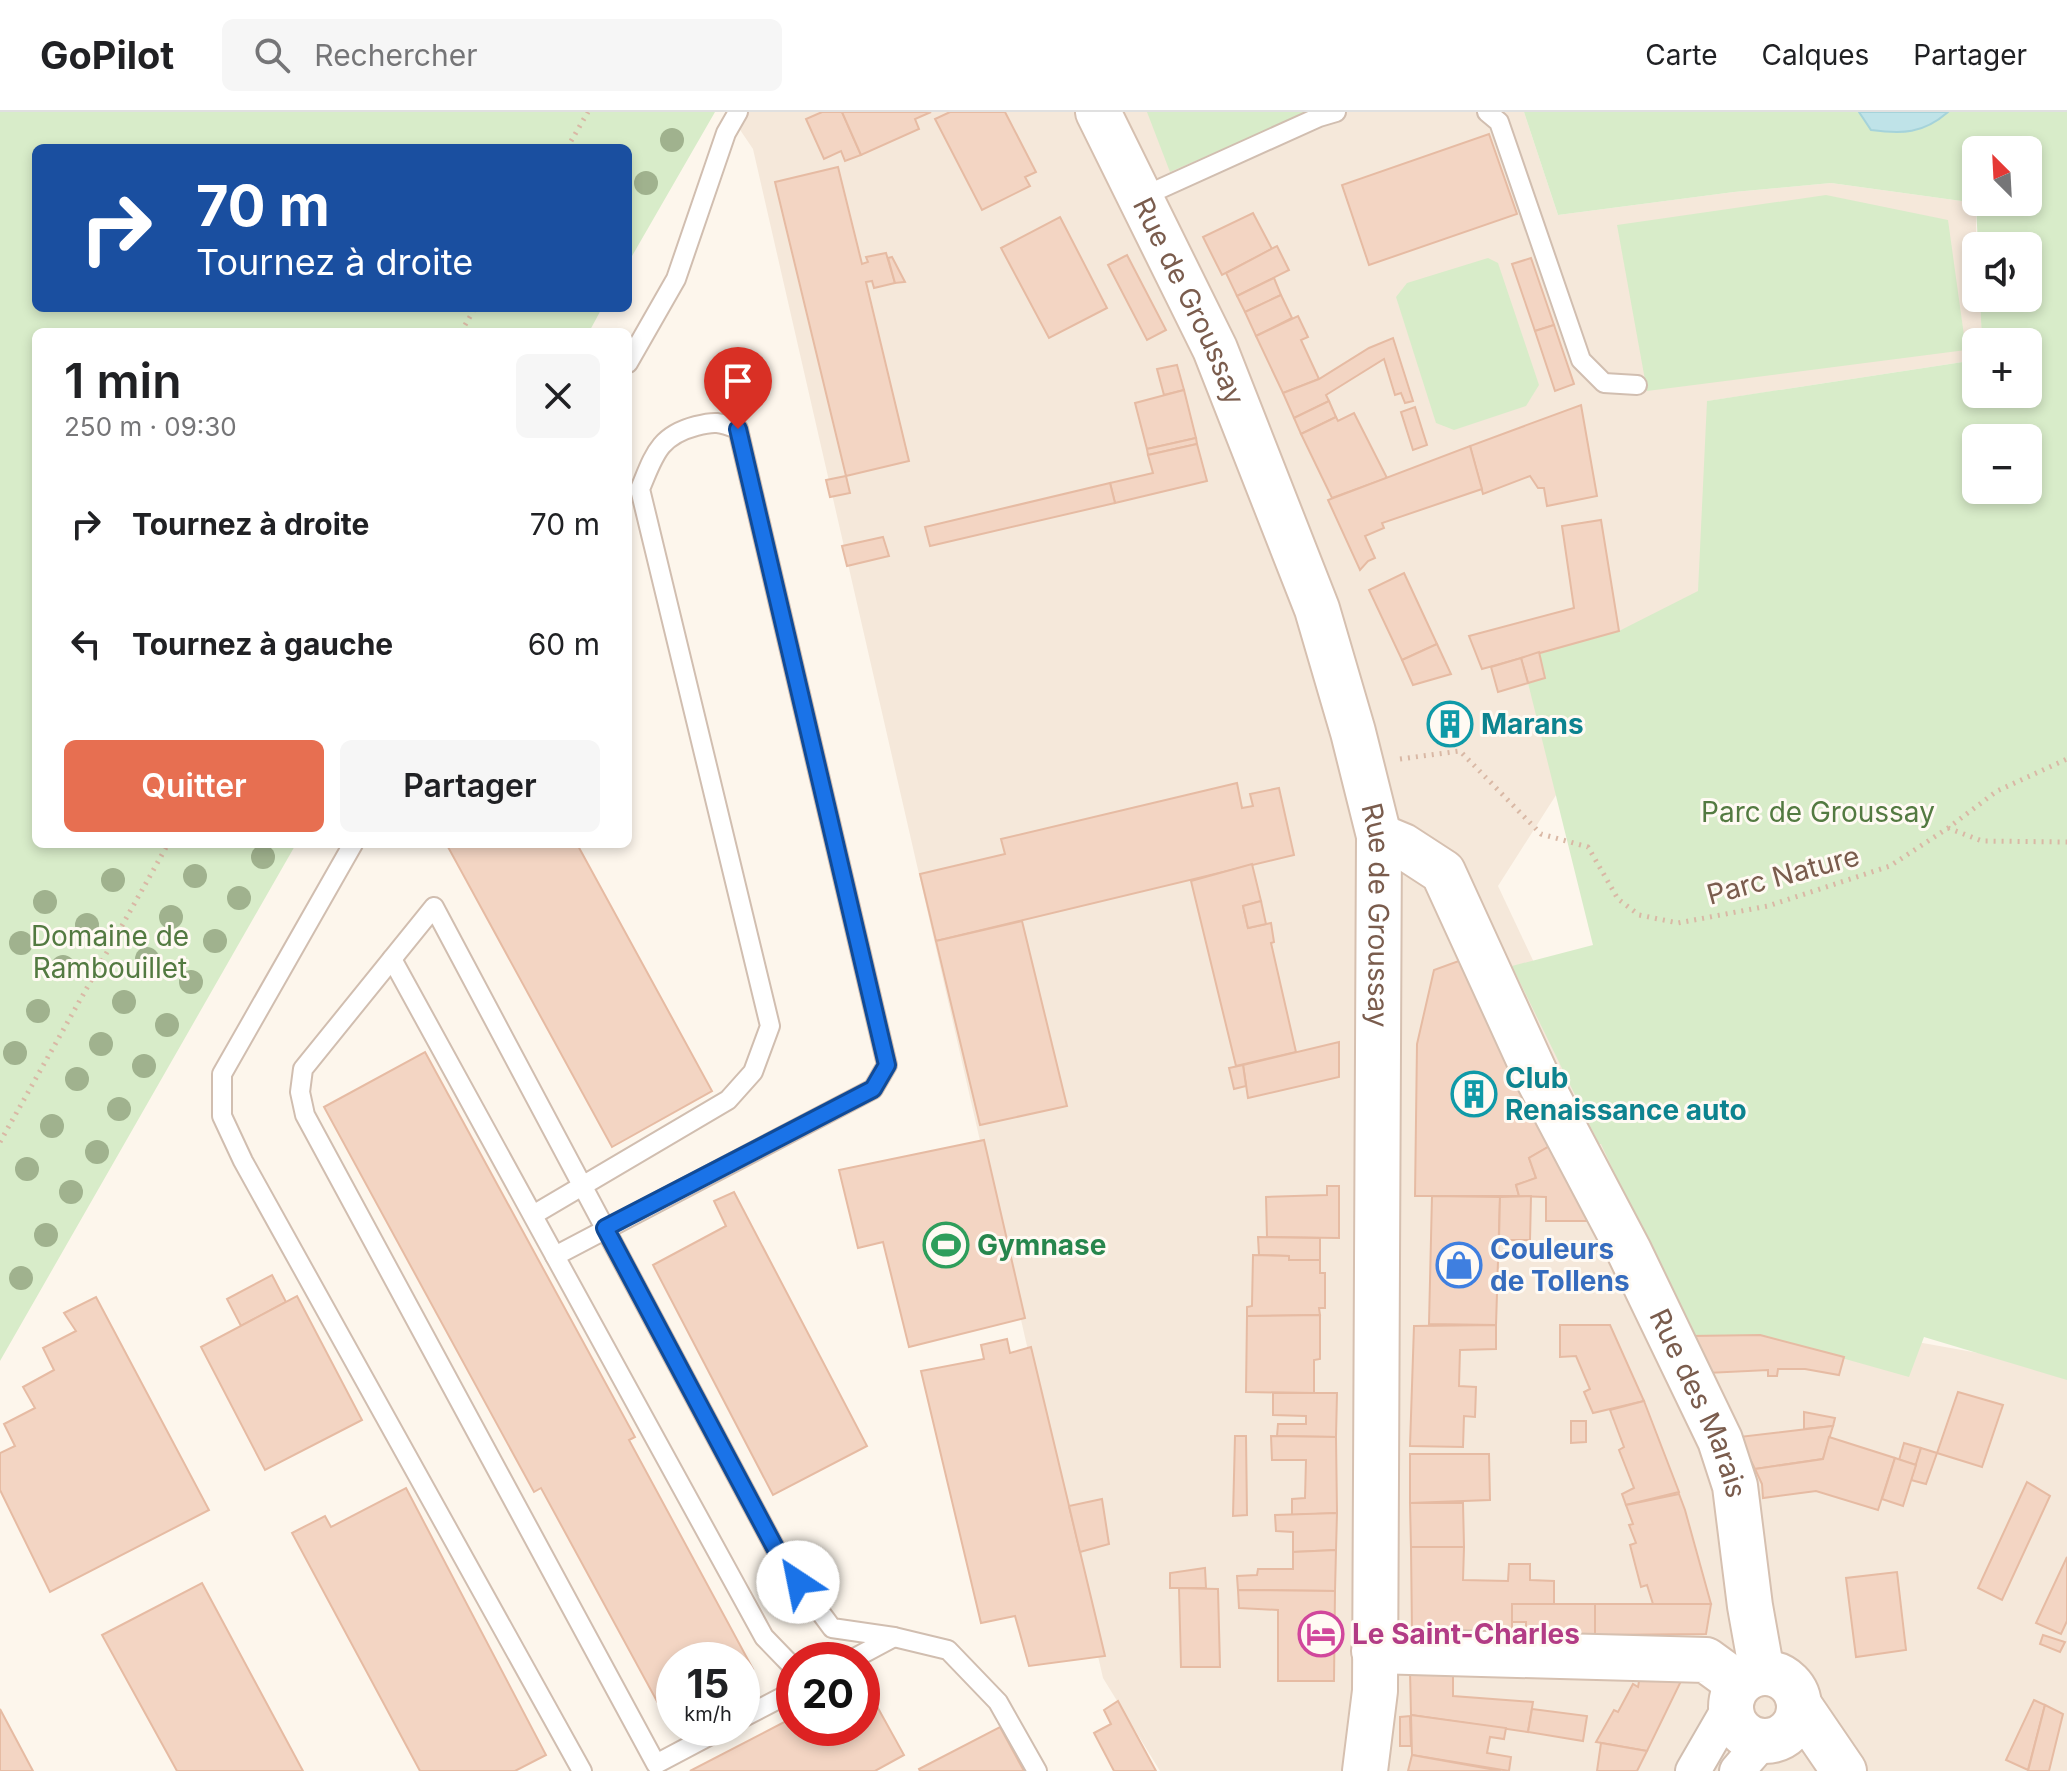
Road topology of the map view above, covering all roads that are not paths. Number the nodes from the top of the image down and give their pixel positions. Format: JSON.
{"nodes":[{"id":1,"x":738,"y":112,"type":"edge"},
{"id":2,"x":1098,"y":112,"type":"edge"},
{"id":3,"x":1336,"y":112,"type":"edge"},
{"id":4,"x":1487,"y":112,"type":"edge"},
{"id":5,"x":1142,"y":197,"type":"junction"},
{"id":6,"x":632,"y":356,"type":"edge"},
{"id":7,"x":1637,"y":385,"type":"dead end"},
{"id":8,"x":1379,"y":836,"type":"junction"},
{"id":9,"x":351,"y":848,"type":"edge"},
{"id":10,"x":392,"y":959,"type":"junction"},
{"id":11,"x":582,"y":1184,"type":"junction"},
{"id":12,"x":533,"y":1215,"type":"junction"},
{"id":13,"x":605,"y":1228,"type":"junction"},
{"id":14,"x":555,"y":1256,"type":"junction"},
{"id":15,"x":894,"y":1637,"type":"junction"},
{"id":16,"x":880,"y":1644,"type":"edge"},
{"id":17,"x":776,"y":1649,"type":"edge"},
{"id":18,"x":1374,"y":1651,"type":"junction"},
{"id":19,"x":1744,"y":1688,"type":"junction"},
{"id":20,"x":1799,"y":1705,"type":"junction"},
{"id":21,"x":690,"y":1746,"type":"edge"},
{"id":22,"x":1756,"y":1751,"type":"edge"},
{"id":23,"x":649,"y":1768,"type":"edge"},
{"id":24,"x":582,"y":1771,"type":"edge"},
{"id":25,"x":1037,"y":1771,"type":"edge"},
{"id":26,"x":1365,"y":1771,"type":"edge"},
{"id":27,"x":1693,"y":1771,"type":"edge"},
{"id":28,"x":1823,"y":1771,"type":"edge"},
{"id":29,"x":1844,"y":1771,"type":"edge"}],
"edges":[{"from":1,"to":6,"type":"lane"},
{"from":2,"to":5,"type":"main road","name":"Rue de Groussay"},
{"from":3,"to":5,"type":"lane"},
{"from":4,"to":7,"type":"lane"},
{"from":5,"to":8,"type":"main road","name":"Rue de Groussay"},
{"from":8,"to":18,"type":"main road","name":"Rue de Groussay"},
{"from":8,"to":19,"type":"main road","name":"Rue des Marais"},
{"from":9,"to":24,"type":"lane"},
{"from":10,"to":11,"type":"lane"},
{"from":10,"to":12,"type":"lane"},
{"from":10,"to":23,"type":"lane"},
{"from":11,"to":12,"type":"lane"},
{"from":11,"to":13,"type":"lane"},
{"from":11,"to":13,"type":"lane"},
{"from":12,"to":14,"type":"lane"},
{"from":13,"to":14,"type":"lane"},
{"from":13,"to":15,"type":"lane"},
{"from":14,"to":17,"type":"lane"},
{"from":15,"to":16,"type":"lane"},
{"from":15,"to":25,"type":"lane"},
{"from":18,"to":19,"type":"main road"},
{"from":18,"to":26,"type":"main road","name":"Rue de Groussay"},
{"from":19,"to":20,"type":"main road"},
{"from":19,"to":22,"type":"main road"},
{"from":19,"to":27,"type":"street"},
{"from":20,"to":22,"type":"main road"},
{"from":20,"to":29,"type":"main road"},
{"from":21,"to":23,"type":"lane"},
{"from":22,"to":28,"type":"main road"}]}
